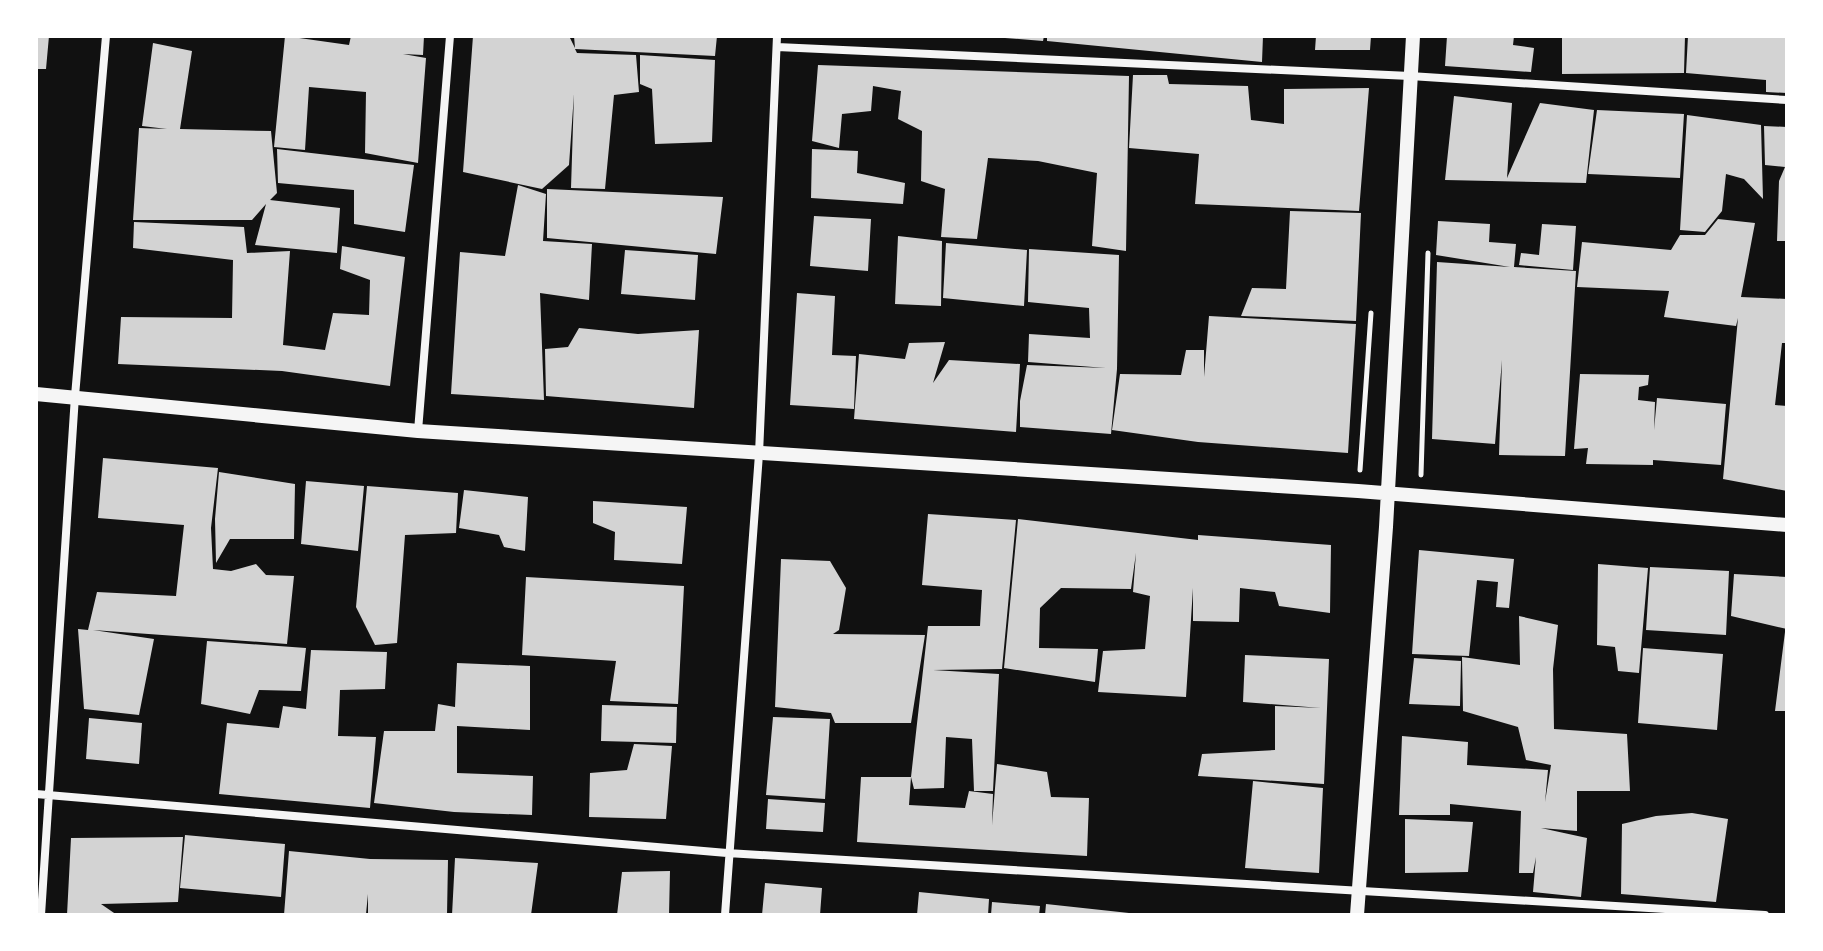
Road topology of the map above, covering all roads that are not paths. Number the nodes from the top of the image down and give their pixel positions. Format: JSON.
{"nodes":[{"id":1,"x":106,"y":36,"type":"edge"},
{"id":2,"x":450,"y":36,"type":"edge"},
{"id":3,"x":777,"y":36,"type":"edge"},
{"id":4,"x":1413,"y":36,"type":"edge"},
{"id":5,"x":777,"y":47,"type":"junction"},
{"id":6,"x":1410,"y":76,"type":"junction"},
{"id":7,"x":1787,"y":100,"type":"edge"},
{"id":8,"x":36,"y":394,"type":"edge"},
{"id":9,"x":75,"y":396,"type":"junction"},
{"id":10,"x":418,"y":431,"type":"junction"},
{"id":11,"x":759,"y":454,"type":"junction"},
{"id":12,"x":1387,"y":493,"type":"junction"},
{"id":13,"x":1787,"y":525,"type":"edge"},
{"id":14,"x":36,"y":794,"type":"edge"},
{"id":15,"x":50,"y":795,"type":"junction"},
{"id":16,"x":727,"y":853,"type":"junction"},
{"id":17,"x":1358,"y":891,"type":"junction"},
{"id":18,"x":41,"y":915,"type":"edge"},
{"id":19,"x":725,"y":915,"type":"edge"},
{"id":20,"x":1357,"y":915,"type":"edge"},
{"id":21,"x":1765,"y":915,"type":"edge"}],
"edges":[{"from":1,"to":9,"type":"street"},
{"from":2,"to":10,"type":"street"},
{"from":3,"to":5,"type":"street"},
{"from":4,"to":6,"type":"street"},
{"from":5,"to":6,"type":"street"},
{"from":5,"to":11,"type":"street"},
{"from":6,"to":7,"type":"street"},
{"from":6,"to":12,"type":"street"},
{"from":8,"to":9,"type":"street"},
{"from":9,"to":10,"type":"street"},
{"from":9,"to":15,"type":"street"},
{"from":10,"to":11,"type":"street"},
{"from":11,"to":12,"type":"street"},
{"from":11,"to":16,"type":"street"},
{"from":12,"to":13,"type":"street"},
{"from":12,"to":17,"type":"street"},
{"from":14,"to":15,"type":"street"},
{"from":15,"to":16,"type":"street"},
{"from":15,"to":18,"type":"street"},
{"from":16,"to":17,"type":"street"},
{"from":16,"to":19,"type":"street"},
{"from":17,"to":20,"type":"street"},
{"from":17,"to":21,"type":"street"}]}
